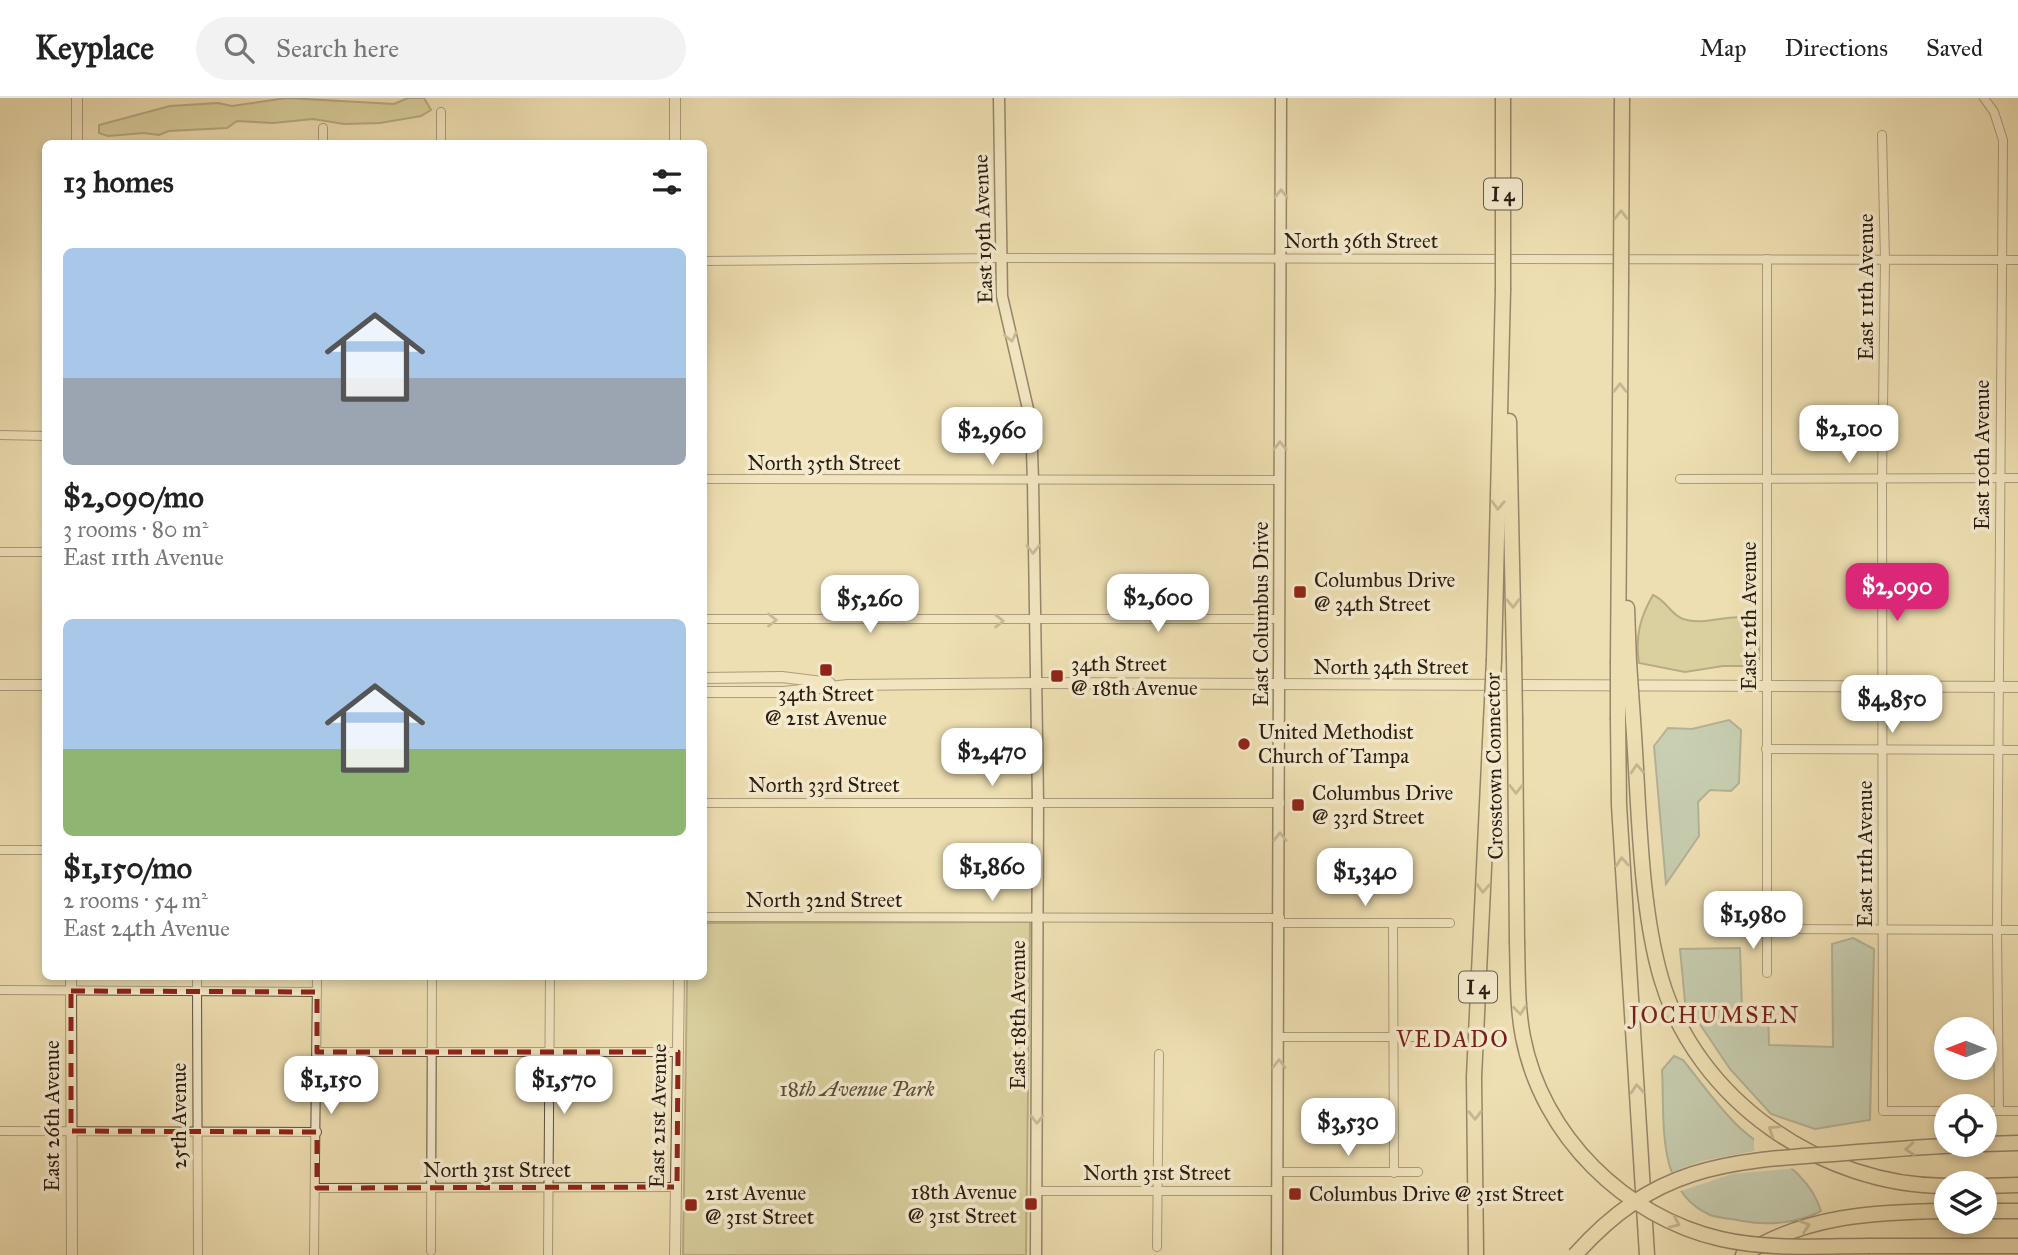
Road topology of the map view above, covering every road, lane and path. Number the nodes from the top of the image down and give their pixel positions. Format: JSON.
{"nodes":[{"id":1,"x":77,"y":98,"type":"edge"},
{"id":2,"x":675,"y":98,"type":"edge"},
{"id":3,"x":999,"y":98,"type":"edge"},
{"id":4,"x":1281,"y":98,"type":"edge"},
{"id":5,"x":1503,"y":98,"type":"edge"},
{"id":6,"x":1622,"y":98,"type":"edge"},
{"id":7,"x":1984,"y":98,"type":"edge"},
{"id":8,"x":442,"y":112,"type":"dead end"},
{"id":9,"x":323,"y":128,"type":"dead end"},
{"id":10,"x":1882,"y":135,"type":"dead end"},
{"id":11,"x":77,"y":140,"type":"edge"},
{"id":12,"x":323,"y":140,"type":"edge"},
{"id":13,"x":441,"y":140,"type":"edge"},
{"id":14,"x":675,"y":140,"type":"edge"},
{"id":15,"x":1000,"y":258,"type":"junction"},
{"id":16,"x":1281,"y":258,"type":"junction"},
{"id":17,"x":1767,"y":260,"type":"junction"},
{"id":18,"x":1885,"y":260,"type":"junction"},
{"id":19,"x":2018,"y":260,"type":"edge"},
{"id":20,"x":707,"y":261,"type":"edge"},
{"id":21,"x":2000,"y":261,"type":"junction"},
{"id":22,"x":1503,"y":290,"type":"junction"},
{"id":23,"x":0,"y":435,"type":"edge"},
{"id":24,"x":42,"y":436,"type":"edge"},
{"id":25,"x":1767,"y":478,"type":"junction"},
{"id":26,"x":2000,"y":478,"type":"junction"},
{"id":27,"x":2018,"y":478,"type":"edge"},
{"id":28,"x":1680,"y":479,"type":"dead end"},
{"id":29,"x":707,"y":480,"type":"edge"},
{"id":30,"x":1280,"y":480,"type":"junction"},
{"id":31,"x":1882,"y":480,"type":"junction"},
{"id":32,"x":1033,"y":481,"type":"junction"},
{"id":33,"x":0,"y":552,"type":"edge"},
{"id":34,"x":42,"y":552,"type":"edge"},
{"id":35,"x":1280,"y":619,"type":"junction"},
{"id":36,"x":707,"y":620,"type":"edge"},
{"id":37,"x":1036,"y":621,"type":"junction"},
{"id":38,"x":707,"y":678,"type":"edge"},
{"id":39,"x":1036,"y":684,"type":"junction"},
{"id":40,"x":0,"y":685,"type":"edge"},
{"id":41,"x":42,"y":685,"type":"edge"},
{"id":42,"x":848,"y":685,"type":"junction"},
{"id":43,"x":1281,"y":686,"type":"junction"},
{"id":44,"x":1767,"y":686,"type":"junction"},
{"id":45,"x":1882,"y":686,"type":"junction"},
{"id":46,"x":1999,"y":687,"type":"junction"},
{"id":47,"x":2018,"y":687,"type":"edge"},
{"id":48,"x":707,"y":692,"type":"edge"},
{"id":49,"x":1626,"y":720,"type":"junction"},
{"id":50,"x":1766,"y":749,"type":"junction"},
{"id":51,"x":1883,"y":749,"type":"junction"},
{"id":52,"x":2000,"y":750,"type":"junction"},
{"id":53,"x":2018,"y":750,"type":"edge"},
{"id":54,"x":1038,"y":802,"type":"junction"},
{"id":55,"x":707,"y":803,"type":"edge"},
{"id":56,"x":1280,"y":803,"type":"junction"},
{"id":57,"x":0,"y":850,"type":"edge"},
{"id":58,"x":42,"y":850,"type":"edge"},
{"id":59,"x":707,"y":917,"type":"edge"},
{"id":60,"x":1038,"y":918,"type":"junction"},
{"id":61,"x":1280,"y":920,"type":"junction"},
{"id":62,"x":1393,"y":923,"type":"junction"},
{"id":63,"x":1450,"y":923,"type":"dead end"},
{"id":64,"x":1768,"y":929,"type":"junction"},
{"id":65,"x":1882,"y":930,"type":"junction"},
{"id":66,"x":1997,"y":930,"type":"junction"},
{"id":67,"x":2018,"y":930,"type":"edge"},
{"id":68,"x":1767,"y":973,"type":"dead end"},
{"id":69,"x":71,"y":980,"type":"edge"},
{"id":70,"x":197,"y":980,"type":"edge"},
{"id":71,"x":317,"y":980,"type":"edge"},
{"id":72,"x":432,"y":980,"type":"edge"},
{"id":73,"x":550,"y":980,"type":"edge"},
{"id":74,"x":679,"y":980,"type":"edge"},
{"id":75,"x":0,"y":990,"type":"edge"},
{"id":76,"x":197,"y":991,"type":"junction"},
{"id":77,"x":71,"y":992,"type":"junction"},
{"id":78,"x":317,"y":992,"type":"junction"},
{"id":79,"x":1395,"y":1036,"type":"junction"},
{"id":80,"x":1279,"y":1037,"type":"junction"},
{"id":81,"x":1423,"y":1037,"type":"dead end"},
{"id":82,"x":432,"y":1051,"type":"junction"},
{"id":83,"x":317,"y":1052,"type":"junction"},
{"id":84,"x":549,"y":1052,"type":"junction"},
{"id":85,"x":678,"y":1052,"type":"junction"},
{"id":86,"x":1158,"y":1054,"type":"dead end"},
{"id":87,"x":1934,"y":1111,"type":"edge"},
{"id":88,"x":1999,"y":1111,"type":"joint"},
{"id":89,"x":2018,"y":1111,"type":"edge"},
{"id":90,"x":0,"y":1131,"type":"edge"},
{"id":91,"x":71,"y":1131,"type":"junction"},
{"id":92,"x":196,"y":1132,"type":"junction"},
{"id":93,"x":317,"y":1132,"type":"junction"},
{"id":94,"x":2018,"y":1143,"type":"edge"},
{"id":95,"x":1997,"y":1144,"type":"edge"},
{"id":96,"x":1934,"y":1147,"type":"edge"},
{"id":97,"x":1278,"y":1172,"type":"junction"},
{"id":98,"x":1418,"y":1172,"type":"dead end"},
{"id":99,"x":1394,"y":1173,"type":"junction"},
{"id":100,"x":1934,"y":1185,"type":"edge"},
{"id":101,"x":2018,"y":1185,"type":"edge"},
{"id":102,"x":1997,"y":1186,"type":"edge"},
{"id":103,"x":677,"y":1187,"type":"junction"},
{"id":104,"x":317,"y":1188,"type":"junction"},
{"id":105,"x":432,"y":1188,"type":"junction"},
{"id":106,"x":549,"y":1188,"type":"junction"},
{"id":107,"x":1158,"y":1190,"type":"junction"},
{"id":108,"x":1037,"y":1191,"type":"junction"},
{"id":109,"x":1278,"y":1191,"type":"junction"},
{"id":110,"x":1934,"y":1211,"type":"edge"},
{"id":111,"x":1997,"y":1211,"type":"edge"},
{"id":112,"x":2018,"y":1211,"type":"edge"},
{"id":113,"x":2018,"y":1246,"type":"edge"},
{"id":114,"x":1157,"y":1247,"type":"dead end"},
{"id":115,"x":431,"y":1251,"type":"dead end"},
{"id":116,"x":1476,"y":1254,"type":"edge"},
{"id":117,"x":72,"y":1255,"type":"edge"},
{"id":118,"x":198,"y":1255,"type":"edge"},
{"id":119,"x":314,"y":1255,"type":"edge"},
{"id":120,"x":548,"y":1255,"type":"edge"},
{"id":121,"x":675,"y":1255,"type":"edge"},
{"id":122,"x":1036,"y":1255,"type":"edge"},
{"id":123,"x":1277,"y":1255,"type":"edge"},
{"id":124,"x":1575,"y":1255,"type":"edge"},
{"id":125,"x":1647,"y":1255,"type":"edge"},
{"id":126,"x":1743,"y":1255,"type":"edge"}],
"edges":[{"from":1,"to":11,"type":"street"},
{"from":2,"to":14,"type":"street"},
{"from":3,"to":15,"type":"main road","name":"East 19th Avenue"},
{"from":16,"to":4,"type":"main road","name":"East Columbus Drive","one_way":true},
{"from":5,"to":22,"type":"highway","number":"I 4","bridge":true},
{"from":49,"to":6,"type":"highway","one_way":true,"bridge":true},
{"from":7,"to":21,"type":"street","name":"East 10th Avenue"},
{"from":8,"to":13,"type":"street"},
{"from":9,"to":12,"type":"street"},
{"from":10,"to":18,"type":"street","name":"East 11th Avenue"},
{"from":15,"to":16,"type":"street","name":"North 36th Street"},
{"from":15,"to":20,"type":"street","name":"North 36th Street"},
{"from":15,"to":32,"type":"main road","name":"East 19th Avenue","one_way":true},
{"from":16,"to":17,"type":"street","name":"North 36th Street"},
{"from":30,"to":16,"type":"main road","name":"East Columbus Drive","one_way":true},
{"from":17,"to":18,"type":"street","name":"North 36th Street"},
{"from":17,"to":25,"type":"street","name":"East 12th Avenue"},
{"from":18,"to":21,"type":"street","name":"North 36th Street"},
{"from":18,"to":31,"type":"street","name":"East 11th Avenue"},
{"from":19,"to":21,"type":"street","name":"North 36th Street"},
{"from":21,"to":26,"type":"street","name":"East 10th Avenue"},
{"from":22,"to":113,"type":"highway","name":"Crosstown Connector","one_way":true,"bridge":true},
{"from":22,"to":116,"type":"highway","number":"I 4","one_way":true,"bridge":true},
{"from":23,"to":24,"type":"street"},
{"from":25,"to":28,"type":"street"},
{"from":25,"to":31,"type":"street"},
{"from":25,"to":44,"type":"street","name":"East 12th Avenue"},
{"from":26,"to":27,"type":"street"},
{"from":26,"to":31,"type":"street"},
{"from":26,"to":46,"type":"street","name":"East 10th Avenue"},
{"from":29,"to":32,"type":"street","name":"North 35th Street"},
{"from":30,"to":32,"type":"street","name":"North 35th Street"},
{"from":30,"to":35,"type":"main road","name":"East Columbus Drive"},
{"from":31,"to":45,"type":"street","name":"East 11th Avenue"},
{"from":32,"to":37,"type":"main road","name":"East 18th Avenue","one_way":true},
{"from":33,"to":34,"type":"street"},
{"from":35,"to":37,"type":"street"},
{"from":35,"to":43,"type":"main road","name":"East Columbus Drive"},
{"from":36,"to":37,"type":"street","one_way":true},
{"from":37,"to":39,"type":"main road","name":"East 18th Avenue"},
{"from":38,"to":42,"type":"street","name":"North 34th Street"},
{"from":39,"to":42,"type":"street","name":"North 34th Street"},
{"from":39,"to":43,"type":"street","name":"North 34th Street"},
{"from":39,"to":54,"type":"main road","name":"East 18th Avenue"},
{"from":40,"to":41,"type":"street"},
{"from":42,"to":48,"type":"street","name":"North 34th Street"},
{"from":43,"to":44,"type":"street","name":"North 34th Street"},
{"from":43,"to":56,"type":"main road","name":"East Columbus Drive"},
{"from":44,"to":45,"type":"street","name":"North 34th Street"},
{"from":44,"to":50,"type":"street","name":"East 12th Avenue"},
{"from":45,"to":46,"type":"street","name":"North 34th Street"},
{"from":45,"to":51,"type":"street","name":"East 11th Avenue"},
{"from":46,"to":47,"type":"street","name":"North 34th Street"},
{"from":46,"to":52,"type":"street","name":"East 10th Avenue"},
{"from":100,"to":49,"type":"highway","one_way":true},
{"from":125,"to":49,"type":"highway","one_way":true,"bridge":true},
{"from":50,"to":51,"type":"street"},
{"from":50,"to":64,"type":"street","name":"East 12th Avenue"},
{"from":51,"to":52,"type":"street"},
{"from":51,"to":65,"type":"street","name":"East 11th Avenue"},
{"from":52,"to":53,"type":"street"},
{"from":52,"to":66,"type":"street","name":"East 10th Avenue"},
{"from":54,"to":55,"type":"street","name":"North 33rd Street"},
{"from":54,"to":56,"type":"street","name":"North 33rd Street"},
{"from":54,"to":60,"type":"main road","name":"East 18th Avenue"},
{"from":61,"to":56,"type":"main road","name":"East Columbus Drive","one_way":true},
{"from":57,"to":58,"type":"street"},
{"from":59,"to":60,"type":"street","name":"North 32nd Street"},
{"from":60,"to":61,"type":"street","name":"North 32nd Street"},
{"from":60,"to":108,"type":"main road","name":"East 18th Avenue","one_way":true},
{"from":61,"to":62,"type":"street","name":"North 32nd Street"},
{"from":61,"to":80,"type":"main road","name":"East Columbus Drive"},
{"from":62,"to":63,"type":"street","name":"North 32nd Street"},
{"from":62,"to":79,"type":"street"},
{"from":64,"to":65,"type":"street"},
{"from":64,"to":68,"type":"street","name":"East 12th Avenue"},
{"from":65,"to":66,"type":"street"},
{"from":65,"to":87,"type":"street","name":"East 11th Avenue"},
{"from":66,"to":67,"type":"street"},
{"from":66,"to":88,"type":"street","name":"East 10th Avenue"},
{"from":69,"to":77,"type":"street","name":"East 26th Avenue"},
{"from":70,"to":76,"type":"street","name":"25th Avenue"},
{"from":71,"to":78,"type":"street"},
{"from":72,"to":82,"type":"street"},
{"from":73,"to":84,"type":"street"},
{"from":74,"to":85,"type":"street","name":"East 21st Avenue"},
{"from":75,"to":77,"type":"street"},
{"from":76,"to":77,"type":"street"},
{"from":76,"to":78,"type":"street"},
{"from":76,"to":92,"type":"street","name":"25th Avenue"},
{"from":77,"to":91,"type":"street","name":"East 26th Avenue"},
{"from":78,"to":83,"type":"street"},
{"from":79,"to":80,"type":"street"},
{"from":79,"to":81,"type":"street"},
{"from":79,"to":99,"type":"street"},
{"from":97,"to":80,"type":"main road","name":"East Columbus Drive","one_way":true},
{"from":82,"to":83,"type":"street"},
{"from":82,"to":84,"type":"street"},
{"from":82,"to":105,"type":"street"},
{"from":83,"to":93,"type":"street"},
{"from":84,"to":85,"type":"street"},
{"from":84,"to":106,"type":"street"},
{"from":85,"to":103,"type":"street","name":"East 21st Avenue"},
{"from":86,"to":107,"type":"street"},
{"from":88,"to":89,"type":"street"},
{"from":90,"to":91,"type":"street"},
{"from":91,"to":92,"type":"street"},
{"from":91,"to":117,"type":"street","name":"East 26th Avenue"},
{"from":92,"to":93,"type":"street"},
{"from":92,"to":118,"type":"street","name":"25th Avenue"},
{"from":93,"to":104,"type":"street"},
{"from":94,"to":95,"type":"highway"},
{"from":96,"to":124,"type":"highway","one_way":true,"bridge":true},
{"from":97,"to":99,"type":"street"},
{"from":97,"to":109,"type":"main road","name":"East Columbus Drive"},
{"from":98,"to":99,"type":"street"},
{"from":101,"to":102,"type":"highway"},
{"from":103,"to":106,"type":"street","name":"North 31st Street"},
{"from":103,"to":121,"type":"street","name":"East 21st Avenue"},
{"from":104,"to":105,"type":"street","name":"North 31st Street"},
{"from":104,"to":119,"type":"street"},
{"from":105,"to":106,"type":"street","name":"North 31st Street"},
{"from":105,"to":115,"type":"street"},
{"from":106,"to":120,"type":"street"},
{"from":107,"to":108,"type":"street","name":"North 31st Street"},
{"from":107,"to":109,"type":"street","name":"North 31st Street"},
{"from":107,"to":114,"type":"street"},
{"from":108,"to":122,"type":"main road","name":"East 18th Avenue"},
{"from":109,"to":123,"type":"main road","name":"East Columbus Drive"},
{"from":126,"to":110,"type":"highway","one_way":true,"bridge":true},
{"from":111,"to":112,"type":"highway"}]}
